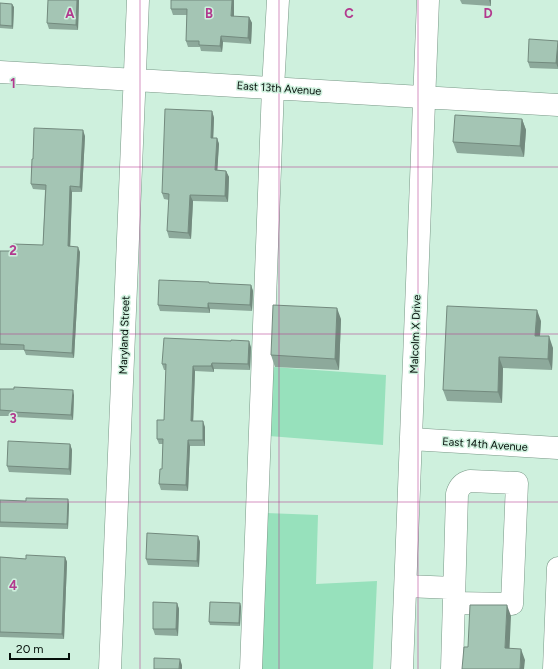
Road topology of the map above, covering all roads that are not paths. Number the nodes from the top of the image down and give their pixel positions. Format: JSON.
{"nodes":[{"id":1,"x":138,"y":0,"type":"edge"},
{"id":2,"x":278,"y":0,"type":"edge"},
{"id":3,"x":428,"y":0,"type":"edge"},
{"id":4,"x":0,"y":72,"type":"edge"},
{"id":5,"x":135,"y":80,"type":"junction"},
{"id":6,"x":273,"y":88,"type":"junction"},
{"id":7,"x":424,"y":97,"type":"junction"},
{"id":8,"x":558,"y":105,"type":"edge"},
{"id":9,"x":411,"y":439,"type":"junction"},
{"id":10,"x":558,"y":448,"type":"edge"},
{"id":11,"x":558,"y":568,"type":"edge"},
{"id":12,"x":406,"y":586,"type":"junction"},
{"id":13,"x":454,"y":595,"type":"junction"},
{"id":14,"x":110,"y":669,"type":"edge"},
{"id":15,"x":251,"y":669,"type":"edge"},
{"id":16,"x":402,"y":669,"type":"edge"},
{"id":17,"x":452,"y":669,"type":"edge"},
{"id":18,"x":554,"y":669,"type":"edge"}],
"edges":[{"from":1,"to":5,"type":"street","name":"Maryland Street"},
{"from":2,"to":6,"type":"street"},
{"from":3,"to":7,"type":"street","name":"Malcolm X Drive"},
{"from":4,"to":5,"type":"street","name":"East 13th Avenue"},
{"from":5,"to":6,"type":"street","name":"East 13th Avenue"},
{"from":5,"to":14,"type":"street","name":"Maryland Street"},
{"from":6,"to":7,"type":"street","name":"East 13th Avenue"},
{"from":6,"to":15,"type":"street"},
{"from":7,"to":8,"type":"street","name":"East 13th Avenue"},
{"from":7,"to":9,"type":"street","name":"Malcolm X Drive"},
{"from":9,"to":10,"type":"street","name":"East 14th Avenue"},
{"from":9,"to":12,"type":"street","name":"Malcolm X Drive"},
{"from":11,"to":18,"type":"street"},
{"from":12,"to":13,"type":"street"},
{"from":12,"to":16,"type":"street","name":"Malcolm X Drive"},
{"from":13,"to":13,"type":"street"},
{"from":13,"to":17,"type":"street"}]}
